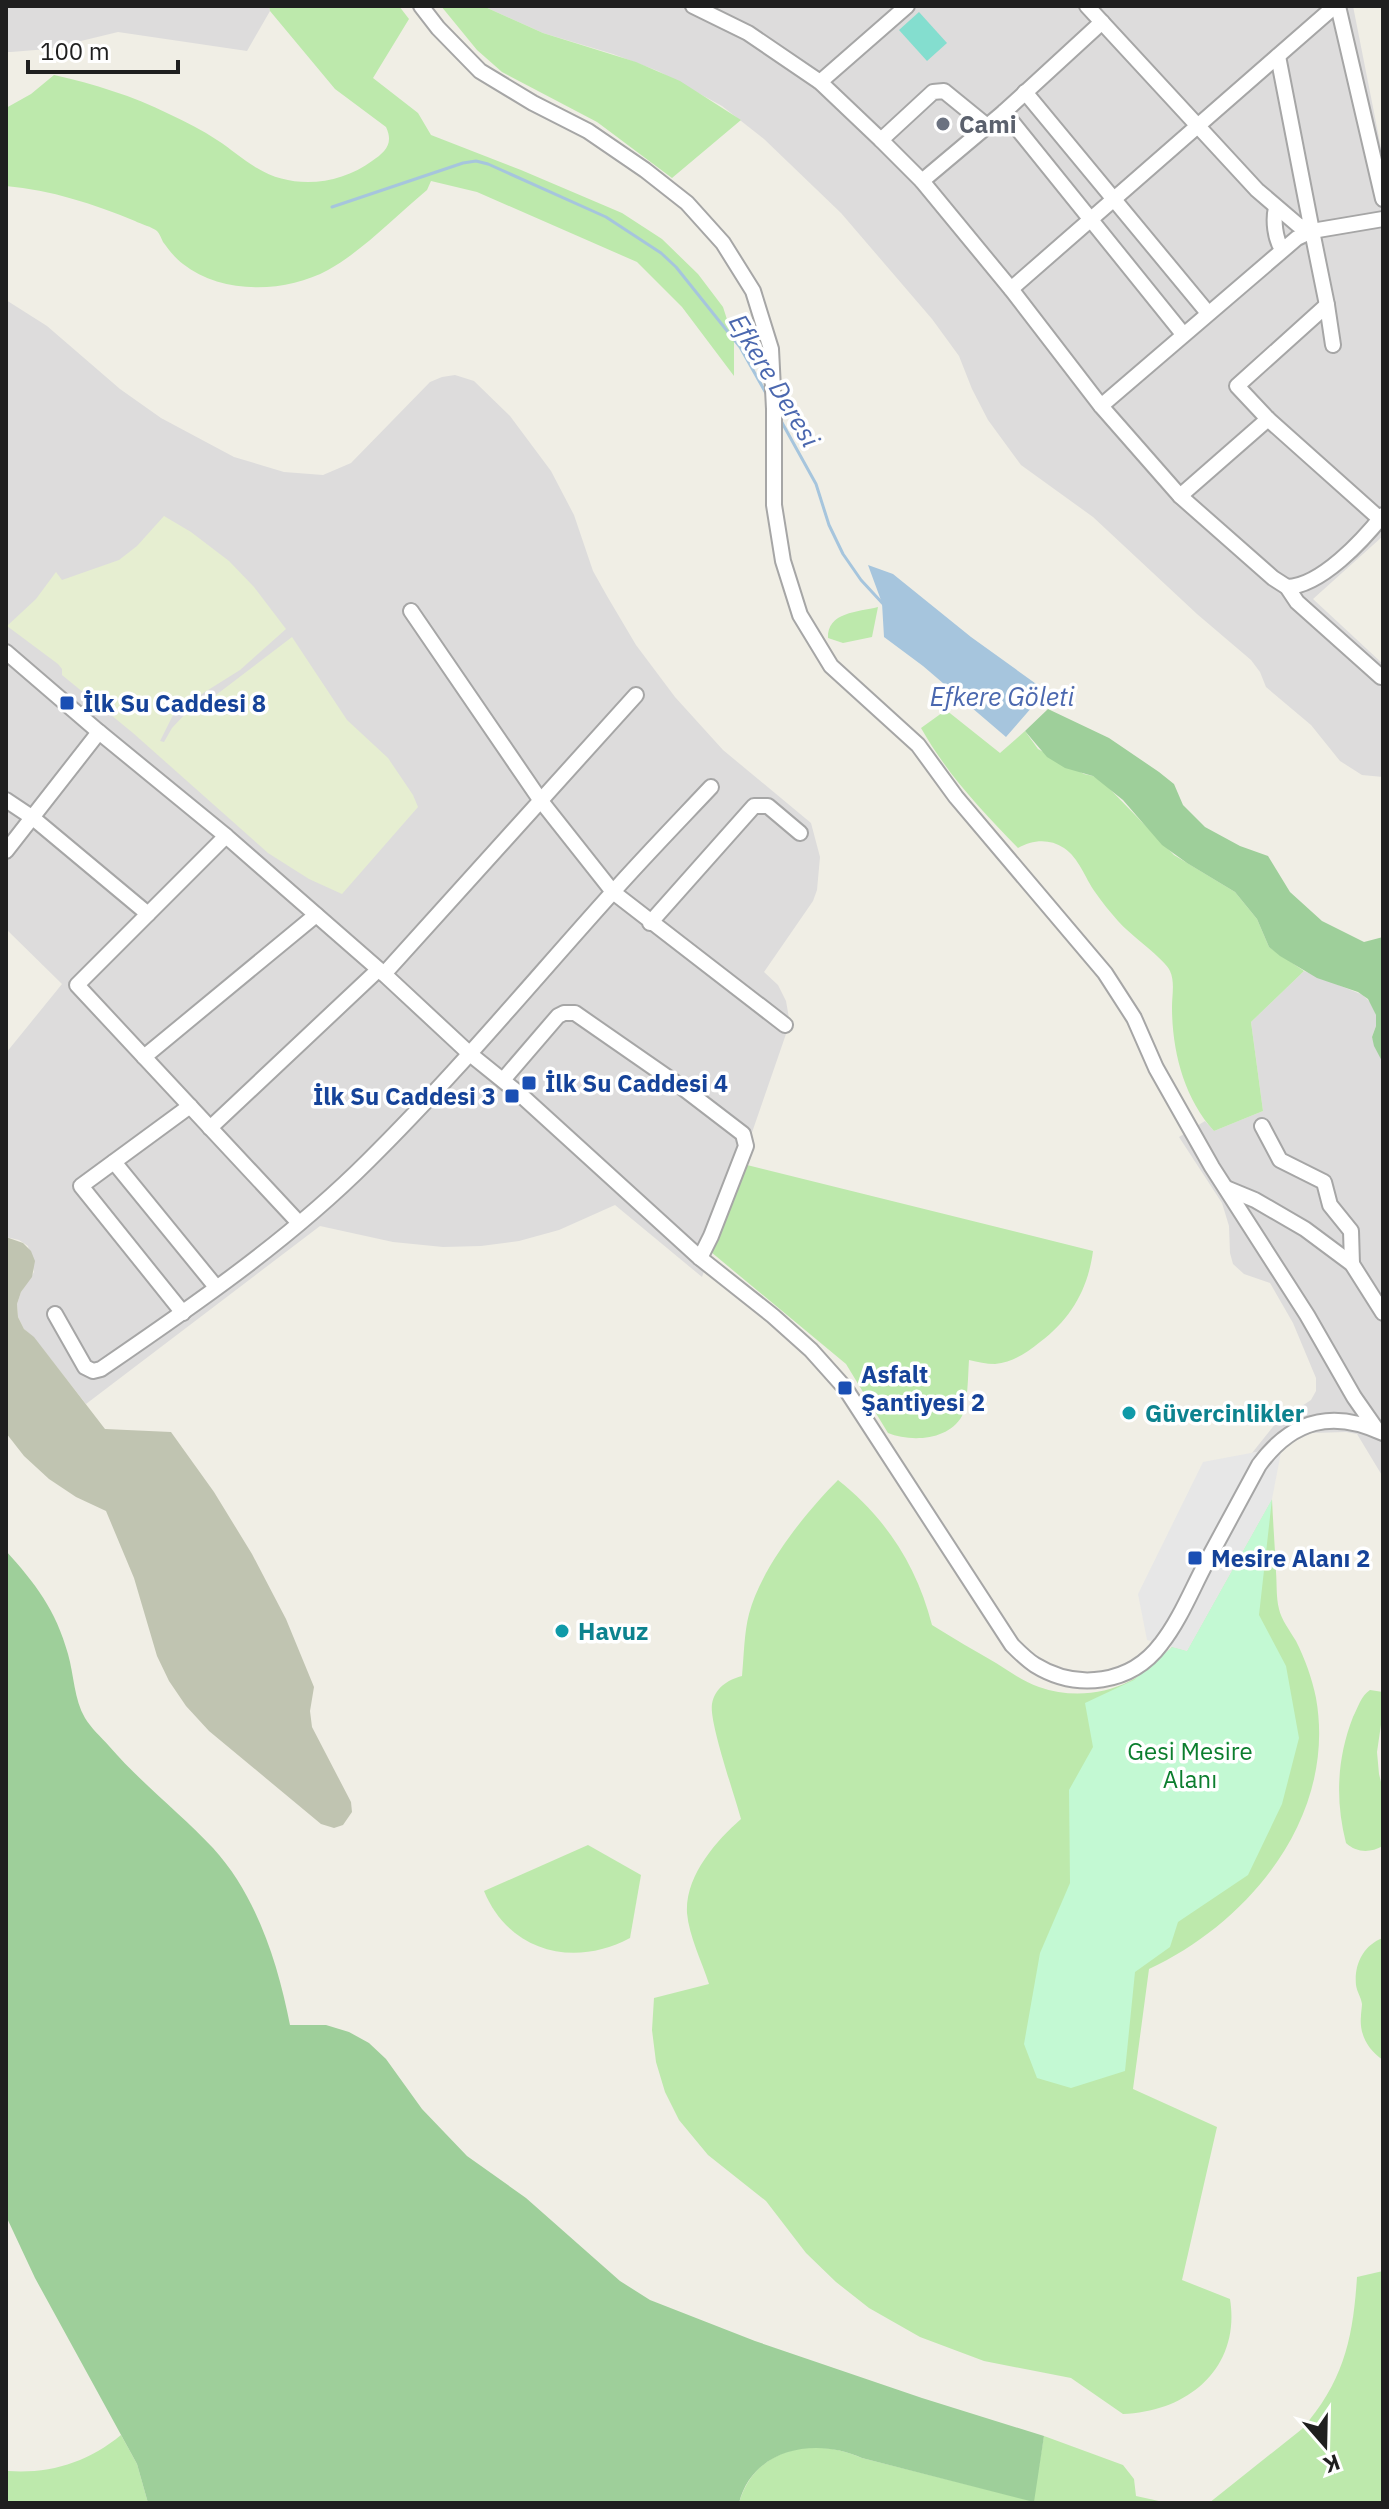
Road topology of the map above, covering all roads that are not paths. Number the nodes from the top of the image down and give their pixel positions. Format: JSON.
{"nodes":[{"id":1,"x":421,"y":6,"type":"edge"},
{"id":2,"x":693,"y":6,"type":"edge"},
{"id":3,"x":907,"y":6,"type":"edge"},
{"id":4,"x":1087,"y":6,"type":"edge"},
{"id":5,"x":1336,"y":6,"type":"edge"},
{"id":6,"x":1102,"y":22,"type":"junction"},
{"id":7,"x":1278,"y":56,"type":"junction"},
{"id":8,"x":820,"y":82,"type":"junction"},
{"id":9,"x":1025,"y":92,"type":"junction"},
{"id":10,"x":1004,"y":112,"type":"junction"},
{"id":11,"x":1198,"y":125,"type":"junction"},
{"id":12,"x":987,"y":126,"type":"junction"},
{"id":13,"x":881,"y":140,"type":"junction"},
{"id":14,"x":922,"y":181,"type":"junction"},
{"id":15,"x":1115,"y":199,"type":"junction"},
{"id":16,"x":1383,"y":199,"type":"edge"},
{"id":17,"x":1276,"y":208,"type":"junction"},
{"id":18,"x":1092,"y":219,"type":"junction"},
{"id":19,"x":1383,"y":219,"type":"edge"},
{"id":20,"x":1312,"y":231,"type":"junction"},
{"id":21,"x":1282,"y":249,"type":"junction"},
{"id":22,"x":1011,"y":289,"type":"junction"},
{"id":23,"x":1327,"y":305,"type":"junction"},
{"id":24,"x":1208,"y":313,"type":"junction"},
{"id":25,"x":1183,"y":334,"type":"junction"},
{"id":26,"x":1333,"y":345,"type":"dead end"},
{"id":27,"x":1101,"y":406,"type":"junction"},
{"id":28,"x":1268,"y":419,"type":"junction"},
{"id":29,"x":1180,"y":496,"type":"junction"},
{"id":30,"x":1382,"y":517,"type":"edge"},
{"id":31,"x":1287,"y":587,"type":"junction"},
{"id":32,"x":411,"y":611,"type":"dead end"},
{"id":33,"x":6,"y":652,"type":"edge"},
{"id":34,"x":1381,"y":677,"type":"dead end"},
{"id":35,"x":636,"y":695,"type":"dead end"},
{"id":36,"x":99,"y":732,"type":"junction"},
{"id":37,"x":711,"y":787,"type":"dead end"},
{"id":38,"x":6,"y":800,"type":"edge"},
{"id":39,"x":541,"y":801,"type":"junction"},
{"id":40,"x":33,"y":818,"type":"junction"},
{"id":41,"x":800,"y":833,"type":"dead end"},
{"id":42,"x":226,"y":836,"type":"junction"},
{"id":43,"x":6,"y":851,"type":"edge"},
{"id":44,"x":613,"y":892,"type":"junction"},
{"id":45,"x":148,"y":914,"type":"junction"},
{"id":46,"x":316,"y":915,"type":"junction"},
{"id":47,"x":650,"y":923,"type":"junction"},
{"id":48,"x":381,"y":972,"type":"junction"},
{"id":49,"x":785,"y":1025,"type":"dead end"},
{"id":50,"x":470,"y":1054,"type":"junction"},
{"id":51,"x":144,"y":1057,"type":"junction"},
{"id":52,"x":503,"y":1080,"type":"junction"},
{"id":53,"x":190,"y":1106,"type":"junction"},
{"id":54,"x":1262,"y":1126,"type":"dead end"},
{"id":55,"x":210,"y":1128,"type":"junction"},
{"id":56,"x":114,"y":1162,"type":"junction"},
{"id":57,"x":1226,"y":1188,"type":"junction"},
{"id":58,"x":299,"y":1223,"type":"junction"},
{"id":59,"x":700,"y":1258,"type":"junction"},
{"id":60,"x":1352,"y":1264,"type":"junction"},
{"id":61,"x":216,"y":1287,"type":"junction"},
{"id":62,"x":183,"y":1313,"type":"junction"},
{"id":63,"x":1383,"y":1313,"type":"edge"},
{"id":64,"x":55,"y":1314,"type":"dead end"},
{"id":65,"x":1381,"y":1434,"type":"edge"}],
"edges":[{"from":1,"to":57,"type":"street"},
{"from":2,"to":8,"type":"street"},
{"from":3,"to":8,"type":"street"},
{"from":4,"to":6,"type":"street"},
{"from":5,"to":7,"type":"street"},
{"from":5,"to":16,"type":"street"},
{"from":6,"to":9,"type":"street"},
{"from":6,"to":11,"type":"street"},
{"from":7,"to":11,"type":"street"},
{"from":7,"to":20,"type":"street"},
{"from":8,"to":13,"type":"street"},
{"from":9,"to":10,"type":"street"},
{"from":9,"to":15,"type":"street"},
{"from":10,"to":12,"type":"street"},
{"from":10,"to":18,"type":"street"},
{"from":11,"to":15,"type":"street"},
{"from":11,"to":17,"type":"street"},
{"from":12,"to":13,"type":"street"},
{"from":12,"to":14,"type":"street"},
{"from":13,"to":14,"type":"street"},
{"from":14,"to":22,"type":"street"},
{"from":15,"to":18,"type":"street"},
{"from":15,"to":24,"type":"street"},
{"from":17,"to":20,"type":"street"},
{"from":17,"to":21,"type":"street"},
{"from":18,"to":22,"type":"street"},
{"from":18,"to":25,"type":"street"},
{"from":19,"to":20,"type":"street"},
{"from":20,"to":21,"type":"street"},
{"from":20,"to":23,"type":"street"},
{"from":21,"to":24,"type":"street"},
{"from":22,"to":27,"type":"street"},
{"from":23,"to":26,"type":"street"},
{"from":23,"to":28,"type":"street"},
{"from":24,"to":25,"type":"street"},
{"from":25,"to":27,"type":"street"},
{"from":27,"to":29,"type":"street"},
{"from":28,"to":29,"type":"street"},
{"from":28,"to":30,"type":"street"},
{"from":29,"to":31,"type":"street"},
{"from":30,"to":31,"type":"street"},
{"from":31,"to":34,"type":"street"},
{"from":32,"to":39,"type":"street"},
{"from":33,"to":36,"type":"street"},
{"from":35,"to":39,"type":"street"},
{"from":36,"to":40,"type":"street"},
{"from":36,"to":42,"type":"street"},
{"from":37,"to":44,"type":"street"},
{"from":38,"to":40,"type":"street"},
{"from":39,"to":44,"type":"street"},
{"from":39,"to":48,"type":"street"},
{"from":40,"to":43,"type":"street"},
{"from":40,"to":45,"type":"street"},
{"from":41,"to":47,"type":"street"},
{"from":42,"to":45,"type":"street"},
{"from":42,"to":46,"type":"street"},
{"from":44,"to":47,"type":"street"},
{"from":44,"to":50,"type":"street"},
{"from":45,"to":51,"type":"street"},
{"from":46,"to":48,"type":"street"},
{"from":46,"to":51,"type":"street"},
{"from":47,"to":49,"type":"street"},
{"from":48,"to":50,"type":"street"},
{"from":48,"to":55,"type":"street"},
{"from":50,"to":52,"type":"street"},
{"from":50,"to":58,"type":"street"},
{"from":51,"to":53,"type":"street"},
{"from":52,"to":59,"type":"street"},
{"from":52,"to":59,"type":"street"},
{"from":53,"to":55,"type":"street"},
{"from":53,"to":56,"type":"street"},
{"from":54,"to":60,"type":"street"},
{"from":55,"to":58,"type":"street"},
{"from":56,"to":61,"type":"street"},
{"from":56,"to":62,"type":"street"},
{"from":57,"to":60,"type":"street"},
{"from":57,"to":65,"type":"street"},
{"from":58,"to":61,"type":"street"},
{"from":59,"to":65,"type":"street"},
{"from":60,"to":63,"type":"street"},
{"from":61,"to":62,"type":"street"},
{"from":62,"to":64,"type":"street"}]}
